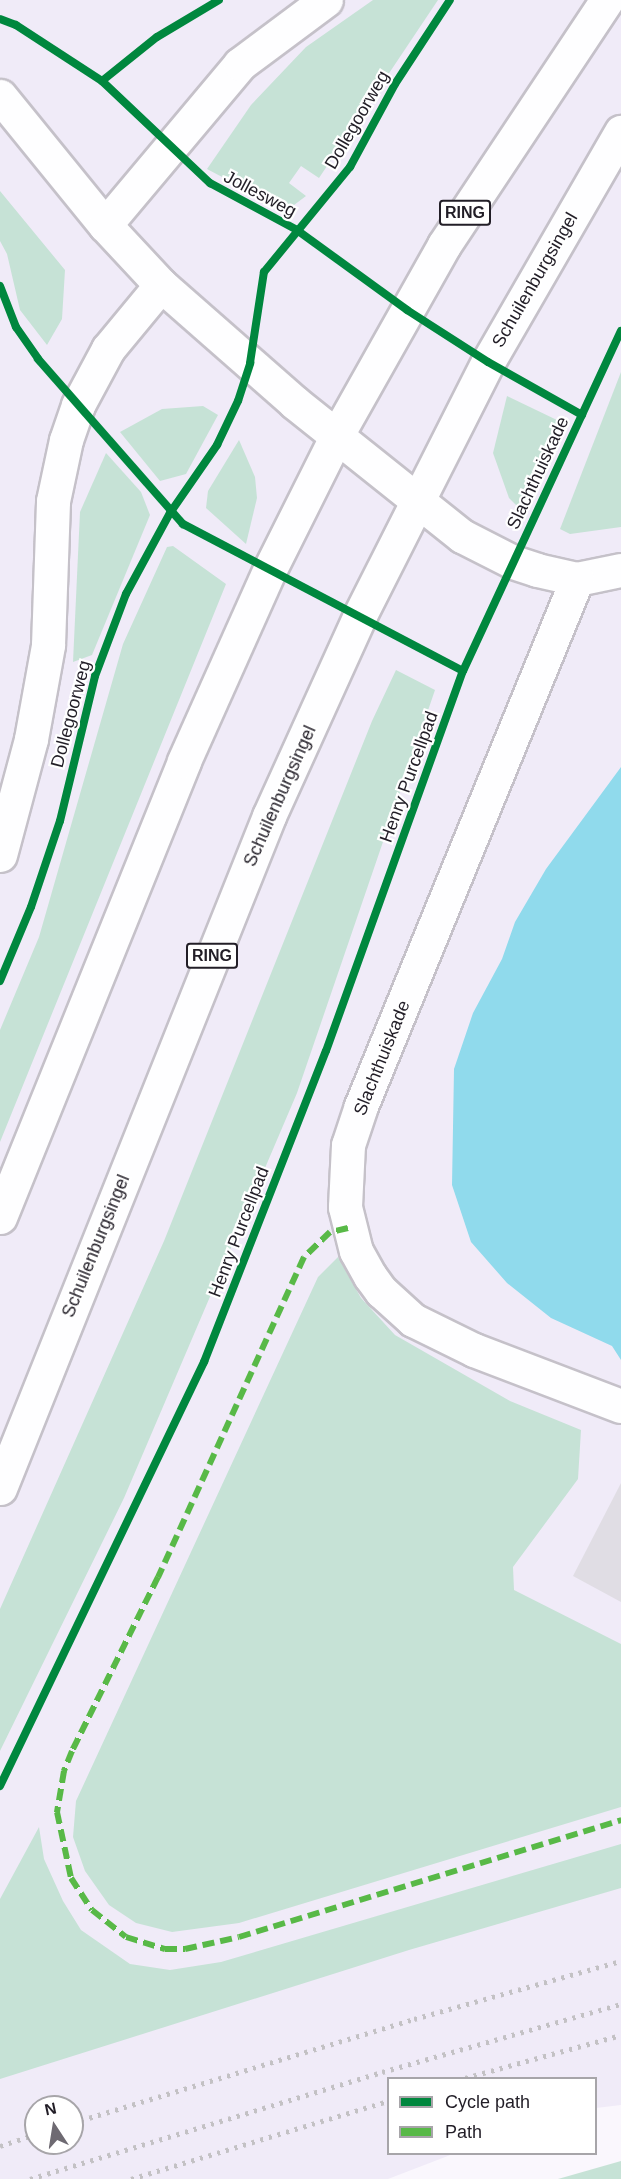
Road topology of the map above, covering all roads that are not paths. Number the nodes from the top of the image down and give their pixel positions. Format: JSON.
{"nodes":[{"id":1,"x":327,"y":0,"type":"edge"},
{"id":2,"x":608,"y":0,"type":"edge"},
{"id":3,"x":0,"y":96,"type":"edge"},
{"id":4,"x":621,"y":132,"type":"edge"},
{"id":5,"x":105,"y":225,"type":"junction"},
{"id":6,"x":161,"y":285,"type":"junction"},
{"id":7,"x":337,"y":435,"type":"junction"},
{"id":8,"x":416,"y":499,"type":"junction"},
{"id":9,"x":621,"y":570,"type":"edge"},
{"id":10,"x":577,"y":579,"type":"junction"},
{"id":11,"x":0,"y":855,"type":"edge"},
{"id":12,"x":0,"y":1217,"type":"edge"},
{"id":13,"x":621,"y":1406,"type":"edge"},
{"id":14,"x":0,"y":1488,"type":"edge"}],
"edges":[{"from":1,"to":5,"type":"main road"},
{"from":2,"to":7,"type":"main road","number":"RING"},
{"from":3,"to":5,"type":"main road"},
{"from":4,"to":8,"type":"main road","name":"Schuilenburgsingel","number":"RING"},
{"from":5,"to":6,"type":"main road"},
{"from":6,"to":7,"type":"main road"},
{"from":6,"to":11,"type":"main road","name":"Dollegoorweg"},
{"from":7,"to":8,"type":"main road"},
{"from":7,"to":12,"type":"main road","number":"RING"},
{"from":8,"to":10,"type":"main road"},
{"from":8,"to":14,"type":"main road","name":"Schuilenburgsingel","number":"RING"},
{"from":9,"to":10,"type":"main road"},
{"from":10,"to":13,"type":"main road","name":"Slachthuiskade"}]}
